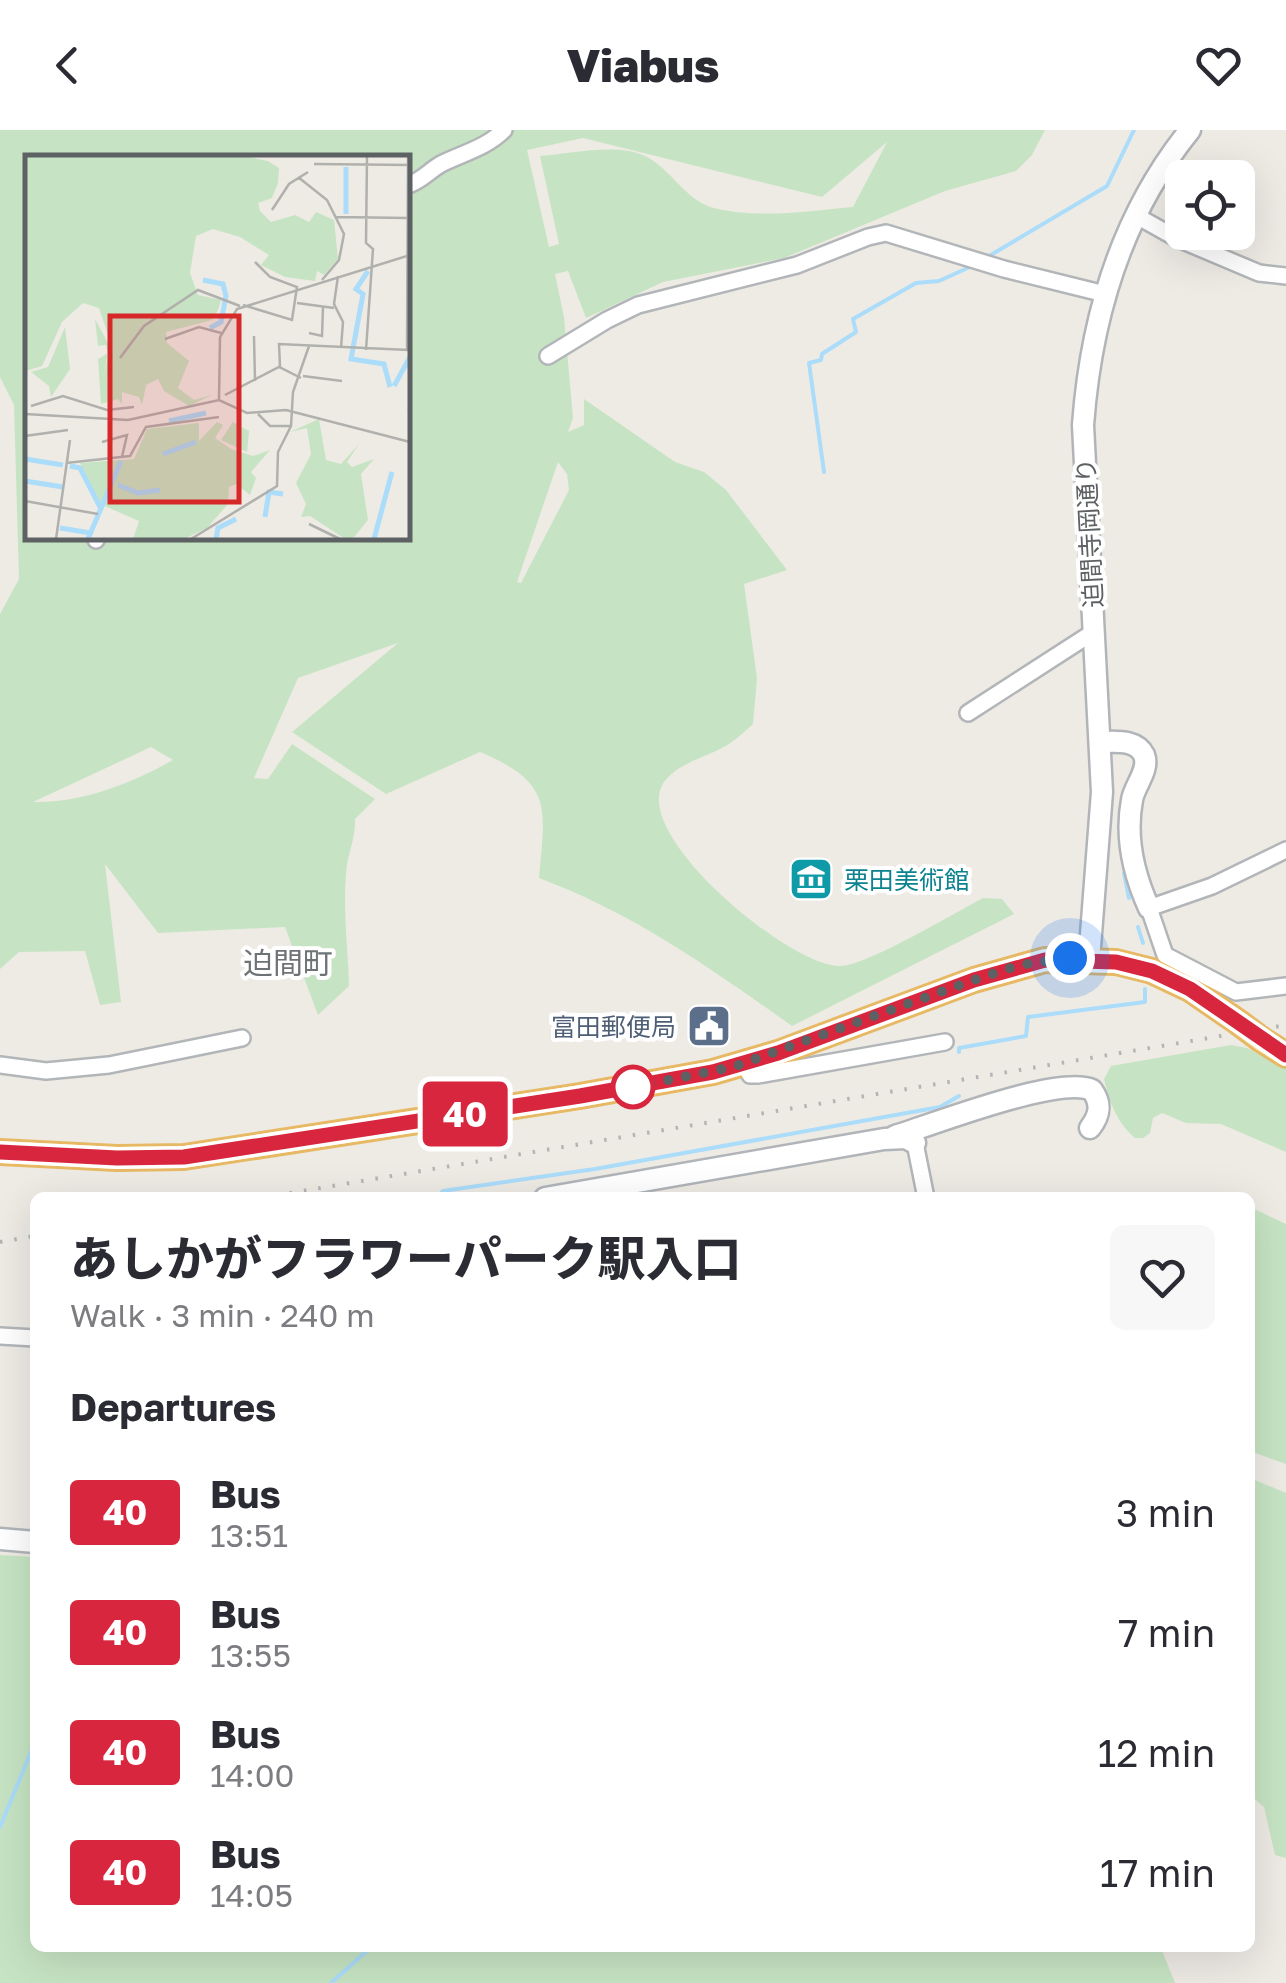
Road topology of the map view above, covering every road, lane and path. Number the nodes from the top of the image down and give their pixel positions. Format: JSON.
{"nodes":[{"id":1,"x":504,"y":130,"type":"edge"},
{"id":2,"x":1190,"y":130,"type":"edge"},
{"id":3,"x":410,"y":184,"type":"edge"},
{"id":4,"x":1136,"y":214,"type":"junction"},
{"id":5,"x":1286,"y":276,"type":"edge"},
{"id":6,"x":1105,"y":294,"type":"junction"},
{"id":7,"x":548,"y":356,"type":"dead end"},
{"id":8,"x":1095,"y":630,"type":"junction"},
{"id":9,"x":968,"y":714,"type":"dead end"},
{"id":10,"x":1101,"y":742,"type":"junction"},
{"id":11,"x":1286,"y":850,"type":"edge"},
{"id":12,"x":1149,"y":908,"type":"junction"},
{"id":13,"x":1089,"y":960,"type":"junction"},
{"id":14,"x":1286,"y":986,"type":"edge"},
{"id":15,"x":242,"y":1038,"type":"dead end"},
{"id":16,"x":945,"y":1042,"type":"dead end"},
{"id":17,"x":1286,"y":1055,"type":"edge"},
{"id":18,"x":744,"y":1064,"type":"junction"},
{"id":19,"x":0,"y":1065,"type":"edge"},
{"id":20,"x":1090,"y":1128,"type":"dead end"},
{"id":21,"x":884,"y":1139,"type":"junction"},
{"id":22,"x":915,"y":1143,"type":"joint"},
{"id":23,"x":0,"y":1152,"type":"edge"},
{"id":24,"x":579,"y":1192,"type":"edge"},
{"id":25,"x":925,"y":1192,"type":"edge"},
{"id":26,"x":0,"y":1336,"type":"edge"},
{"id":27,"x":30,"y":1338,"type":"edge"},
{"id":28,"x":0,"y":1539,"type":"edge"},
{"id":29,"x":30,"y":1542,"type":"edge"}],
"edges":[{"from":1,"to":3,"type":"street"},
{"from":2,"to":4,"type":"street","name":"迫間寺岡通り"},
{"from":4,"to":5,"type":"street"},
{"from":4,"to":6,"type":"street","name":"迫間寺岡通り"},
{"from":6,"to":7,"type":"street"},
{"from":6,"to":8,"type":"street","name":"迫間寺岡通り"},
{"from":8,"to":9,"type":"street"},
{"from":8,"to":10,"type":"street","name":"迫間寺岡通り"},
{"from":10,"to":12,"type":"street"},
{"from":10,"to":13,"type":"street","name":"迫間寺岡通り"},
{"from":11,"to":12,"type":"street"},
{"from":12,"to":14,"type":"street"},
{"from":13,"to":17,"type":"main road","bridge":true},
{"from":13,"to":18,"type":"main road"},
{"from":15,"to":19,"type":"street"},
{"from":16,"to":18,"type":"street"},
{"from":18,"to":23,"type":"main road"},
{"from":20,"to":21,"type":"street"},
{"from":21,"to":22,"type":"street"},
{"from":21,"to":24,"type":"street"},
{"from":22,"to":25,"type":"street"},
{"from":26,"to":27,"type":"street"},
{"from":28,"to":29,"type":"street"}]}
